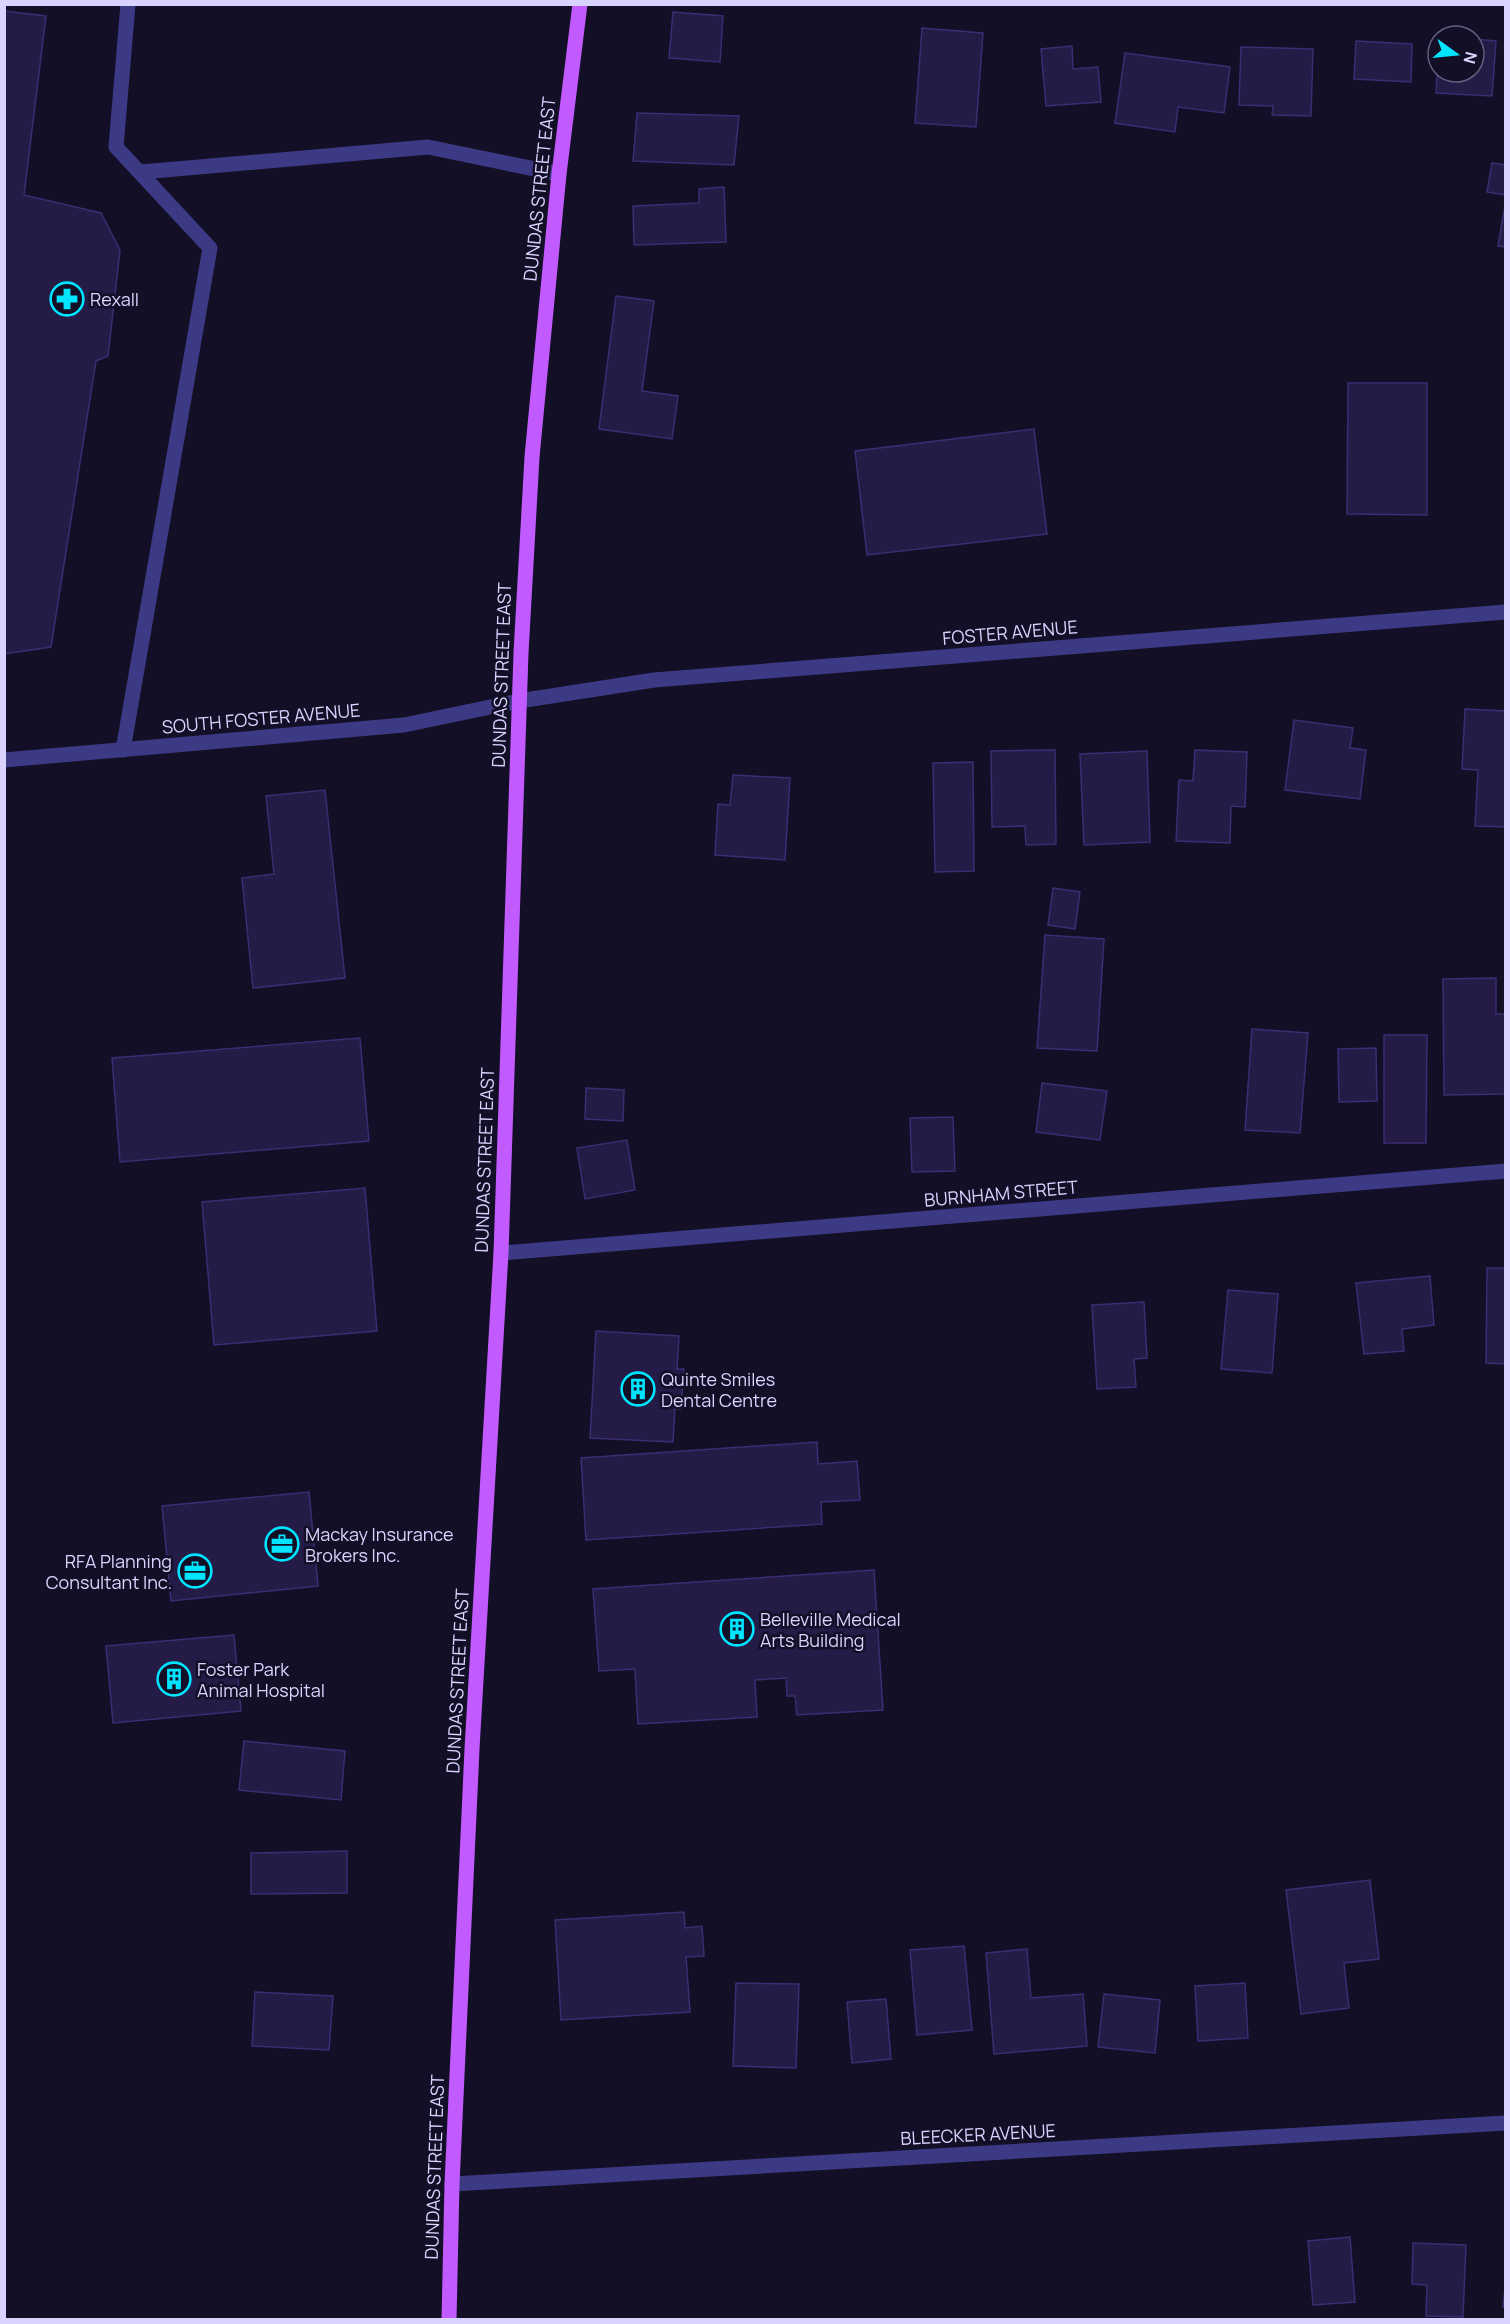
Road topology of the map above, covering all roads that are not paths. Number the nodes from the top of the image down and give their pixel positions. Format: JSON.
{"nodes":[{"id":1,"x":128,"y":4,"type":"edge"},
{"id":2,"x":580,"y":4,"type":"edge"},
{"id":3,"x":141,"y":172,"type":"junction"},
{"id":4,"x":559,"y":174,"type":"junction"},
{"id":5,"x":1506,"y":612,"type":"edge"},
{"id":6,"x":519,"y":700,"type":"junction"},
{"id":7,"x":123,"y":750,"type":"junction"},
{"id":8,"x":4,"y":760,"type":"edge"},
{"id":9,"x":1506,"y":1171,"type":"edge"},
{"id":10,"x":501,"y":1253,"type":"junction"},
{"id":11,"x":1506,"y":2122,"type":"edge"},
{"id":12,"x":452,"y":2184,"type":"junction"},
{"id":13,"x":449,"y":2319,"type":"edge"}],
"edges":[{"from":1,"to":3,"type":"street"},
{"from":2,"to":4,"type":"main road","name":"DUNDAS STREET EAST"},
{"from":3,"to":4,"type":"street"},
{"from":3,"to":7,"type":"street"},
{"from":4,"to":6,"type":"main road","name":"DUNDAS STREET EAST"},
{"from":5,"to":6,"type":"street","name":"FOSTER AVENUE"},
{"from":6,"to":7,"type":"street","name":"SOUTH FOSTER AVENUE"},
{"from":6,"to":10,"type":"main road","name":"DUNDAS STREET EAST"},
{"from":7,"to":8,"type":"street","name":"SOUTH FOSTER AVENUE"},
{"from":9,"to":10,"type":"street","name":"BURNHAM STREET"},
{"from":10,"to":12,"type":"main road","name":"DUNDAS STREET EAST"},
{"from":11,"to":12,"type":"street","name":"BLEECKER AVENUE"},
{"from":12,"to":13,"type":"main road","name":"DUNDAS STREET EAST"}]}
